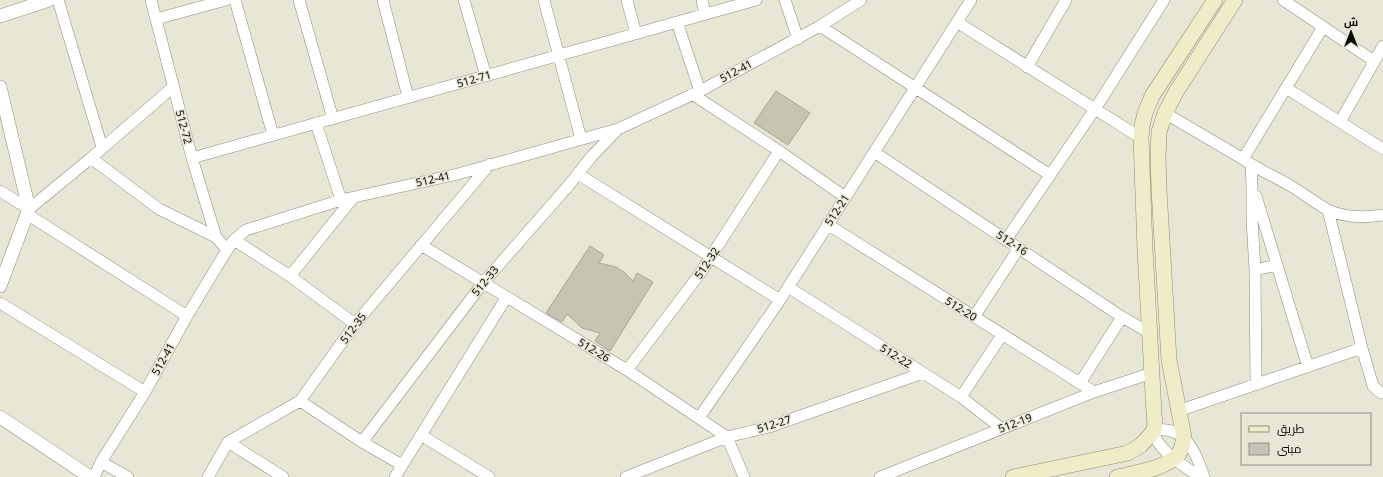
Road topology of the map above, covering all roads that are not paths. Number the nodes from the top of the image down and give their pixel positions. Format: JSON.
{"nodes":[{"id":1,"x":49,"y":0,"type":"edge"},
{"id":2,"x":58,"y":0,"type":"edge"},
{"id":3,"x":151,"y":0,"type":"edge"},
{"id":4,"x":226,"y":0,"type":"edge"},
{"id":5,"x":235,"y":0,"type":"edge"},
{"id":6,"x":299,"y":0,"type":"edge"},
{"id":7,"x":383,"y":0,"type":"edge"},
{"id":8,"x":464,"y":0,"type":"edge"},
{"id":9,"x":544,"y":0,"type":"edge"},
{"id":10,"x":627,"y":0,"type":"edge"},
{"id":11,"x":702,"y":0,"type":"edge"},
{"id":12,"x":756,"y":0,"type":"edge"},
{"id":13,"x":785,"y":0,"type":"edge"},
{"id":14,"x":861,"y":0,"type":"edge"},
{"id":15,"x":971,"y":0,"type":"edge"},
{"id":16,"x":1066,"y":0,"type":"edge"},
{"id":17,"x":1164,"y":0,"type":"edge"},
{"id":18,"x":1215,"y":0,"type":"edge"},
{"id":19,"x":1236,"y":0,"type":"edge"},
{"id":20,"x":1283,"y":0,"type":"edge"},
{"id":21,"x":705,"y":14,"type":"junction"},
{"id":22,"x":0,"y":16,"type":"edge"},
{"id":23,"x":156,"y":19,"type":"junction"},
{"id":24,"x":677,"y":22,"type":"junction"},
{"id":25,"x":957,"y":22,"type":"junction"},
{"id":26,"x":820,"y":26,"type":"junction"},
{"id":27,"x":1323,"y":27,"type":"junction"},
{"id":28,"x":636,"y":34,"type":"junction"},
{"id":29,"x":798,"y":39,"type":"junction"},
{"id":30,"x":1383,"y":46,"type":"edge"},
{"id":31,"x":558,"y":56,"type":"junction"},
{"id":32,"x":1374,"y":61,"type":"junction"},
{"id":33,"x":1027,"y":67,"type":"junction"},
{"id":34,"x":486,"y":76,"type":"junction"},
{"id":35,"x":0,"y":87,"type":"edge"},
{"id":36,"x":173,"y":87,"type":"junction"},
{"id":37,"x":917,"y":88,"type":"junction"},
{"id":38,"x":1286,"y":88,"type":"junction"},
{"id":39,"x":696,"y":93,"type":"junction"},
{"id":40,"x":408,"y":98,"type":"junction"},
{"id":41,"x":1095,"y":110,"type":"junction"},
{"id":42,"x":1165,"y":114,"type":"junction"},
{"id":43,"x":333,"y":118,"type":"junction"},
{"id":44,"x":1340,"y":122,"type":"junction"},
{"id":45,"x":316,"y":123,"type":"junction"},
{"id":46,"x":618,"y":129,"type":"junction"},
{"id":47,"x":273,"y":135,"type":"junction"},
{"id":48,"x":1141,"y":138,"type":"junction"},
{"id":49,"x":581,"y":139,"type":"junction"},
{"id":50,"x":102,"y":147,"type":"junction"},
{"id":51,"x":1383,"y":149,"type":"edge"},
{"id":52,"x":779,"y":150,"type":"junction"},
{"id":53,"x":874,"y":152,"type":"junction"},
{"id":54,"x":91,"y":158,"type":"junction"},
{"id":55,"x":192,"y":158,"type":"junction"},
{"id":56,"x":1247,"y":161,"type":"junction"},
{"id":57,"x":490,"y":164,"type":"junction"},
{"id":58,"x":578,"y":174,"type":"junction"},
{"id":59,"x":1050,"y":175,"type":"junction"},
{"id":60,"x":1252,"y":186,"type":"junction"},
{"id":61,"x":0,"y":191,"type":"edge"},
{"id":62,"x":845,"y":197,"type":"junction"},
{"id":63,"x":353,"y":198,"type":"junction"},
{"id":64,"x":341,"y":200,"type":"junction"},
{"id":65,"x":1328,"y":210,"type":"junction"},
{"id":66,"x":28,"y":211,"type":"junction"},
{"id":67,"x":1383,"y":215,"type":"edge"},
{"id":68,"x":827,"y":224,"type":"junction"},
{"id":69,"x":216,"y":237,"type":"junction"},
{"id":70,"x":234,"y":240,"type":"junction"},
{"id":71,"x":1006,"y":240,"type":"junction"},
{"id":72,"x":421,"y":245,"type":"junction"},
{"id":73,"x":1019,"y":248,"type":"junction"},
{"id":74,"x":227,"y":250,"type":"junction"},
{"id":75,"x":711,"y":257,"type":"junction"},
{"id":76,"x":1277,"y":265,"type":"junction"},
{"id":77,"x":1255,"y":270,"type":"junction"},
{"id":78,"x":290,"y":276,"type":"junction"},
{"id":79,"x":483,"y":283,"type":"junction"},
{"id":80,"x":0,"y":286,"type":"edge"},
{"id":81,"x":788,"y":287,"type":"junction"},
{"id":82,"x":506,"y":298,"type":"junction"},
{"id":83,"x":780,"y":300,"type":"junction"},
{"id":84,"x":0,"y":303,"type":"edge"},
{"id":85,"x":187,"y":316,"type":"junction"},
{"id":86,"x":974,"y":317,"type":"junction"},
{"id":87,"x":1122,"y":317,"type":"junction"},
{"id":88,"x":355,"y":324,"type":"junction"},
{"id":89,"x":1150,"y":333,"type":"junction"},
{"id":90,"x":1002,"y":335,"type":"junction"},
{"id":91,"x":1362,"y":348,"type":"junction"},
{"id":92,"x":1169,"y":360,"type":"junction"},
{"id":93,"x":1151,"y":366,"type":"junction"},
{"id":94,"x":1308,"y":367,"type":"junction"},
{"id":95,"x":627,"y":370,"type":"junction"},
{"id":96,"x":923,"y":373,"type":"junction"},
{"id":97,"x":1080,"y":383,"type":"junction"},
{"id":98,"x":1256,"y":385,"type":"junction"},
{"id":99,"x":145,"y":392,"type":"junction"},
{"id":100,"x":1094,"y":392,"type":"junction"},
{"id":101,"x":1383,"y":393,"type":"edge"},
{"id":102,"x":961,"y":397,"type":"junction"},
{"id":103,"x":300,"y":401,"type":"junction"},
{"id":104,"x":1178,"y":411,"type":"junction"},
{"id":105,"x":0,"y":417,"type":"edge"},
{"id":106,"x":699,"y":418,"type":"junction"},
{"id":107,"x":1001,"y":428,"type":"junction"},
{"id":108,"x":1153,"y":431,"type":"junction"},
{"id":109,"x":421,"y":435,"type":"junction"},
{"id":110,"x":727,"y":437,"type":"junction"},
{"id":111,"x":1184,"y":437,"type":"junction"},
{"id":112,"x":228,"y":442,"type":"junction"},
{"id":113,"x":362,"y":442,"type":"junction"},
{"id":114,"x":1174,"y":459,"type":"junction"},
{"id":115,"x":101,"y":462,"type":"junction"},
{"id":116,"x":402,"y":465,"type":"junction"},
{"id":117,"x":90,"y":477,"type":"edge"},
{"id":118,"x":94,"y":477,"type":"edge"},
{"id":119,"x":128,"y":477,"type":"edge"},
{"id":120,"x":208,"y":477,"type":"edge"},
{"id":121,"x":283,"y":477,"type":"edge"},
{"id":122,"x":395,"y":477,"type":"edge"},
{"id":123,"x":489,"y":477,"type":"edge"},
{"id":124,"x":626,"y":477,"type":"edge"},
{"id":125,"x":744,"y":477,"type":"edge"},
{"id":126,"x":880,"y":477,"type":"edge"},
{"id":127,"x":1013,"y":477,"type":"edge"},
{"id":128,"x":1117,"y":477,"type":"edge"},
{"id":129,"x":1200,"y":477,"type":"edge"},
{"id":130,"x":1204,"y":477,"type":"edge"}],
"edges":[{"from":1,"to":22,"type":"street"},
{"from":2,"to":50,"type":"street"},
{"from":3,"to":23,"type":"street","name":"512-72"},
{"from":4,"to":23,"type":"street"},
{"from":5,"to":47,"type":"street"},
{"from":6,"to":43,"type":"street"},
{"from":7,"to":40,"type":"street"},
{"from":8,"to":34,"type":"street"},
{"from":9,"to":31,"type":"street"},
{"from":10,"to":28,"type":"street"},
{"from":11,"to":21,"type":"street"},
{"from":12,"to":21,"type":"street","name":"512-71"},
{"from":13,"to":29,"type":"street"},
{"from":14,"to":26,"type":"street","name":"512-41"},
{"from":15,"to":25,"type":"street","name":"512-21"},
{"from":16,"to":33,"type":"street"},
{"from":17,"to":41,"type":"street"},
{"from":18,"to":48,"type":"main road"},
{"from":19,"to":42,"type":"main road"},
{"from":20,"to":27,"type":"street"},
{"from":21,"to":24,"type":"street","name":"512-71"},
{"from":23,"to":36,"type":"street","name":"512-72"},
{"from":24,"to":28,"type":"street","name":"512-71"},
{"from":24,"to":39,"type":"street"},
{"from":25,"to":33,"type":"street"},
{"from":25,"to":37,"type":"street","name":"512-21"},
{"from":26,"to":29,"type":"street","name":"512-41"},
{"from":26,"to":37,"type":"street"},
{"from":27,"to":32,"type":"street"},
{"from":27,"to":38,"type":"street"},
{"from":28,"to":31,"type":"street","name":"512-71"},
{"from":29,"to":39,"type":"street","name":"512-41"},
{"from":30,"to":32,"type":"street"},
{"from":31,"to":34,"type":"street","name":"512-71"},
{"from":31,"to":49,"type":"street"},
{"from":32,"to":44,"type":"street"},
{"from":33,"to":41,"type":"street"},
{"from":34,"to":40,"type":"street","name":"512-71"},
{"from":35,"to":66,"type":"street"},
{"from":36,"to":50,"type":"street"},
{"from":36,"to":55,"type":"street","name":"512-72"},
{"from":37,"to":53,"type":"street","name":"512-21"},
{"from":37,"to":59,"type":"street"},
{"from":38,"to":44,"type":"street"},
{"from":38,"to":56,"type":"street"},
{"from":39,"to":46,"type":"street","name":"512-41"},
{"from":39,"to":52,"type":"street"},
{"from":40,"to":43,"type":"street","name":"512-71"},
{"from":41,"to":48,"type":"street"},
{"from":41,"to":59,"type":"street"},
{"from":42,"to":56,"type":"street"},
{"from":42,"to":92,"type":"main road"},
{"from":43,"to":45,"type":"street","name":"512-71"},
{"from":44,"to":51,"type":"street"},
{"from":45,"to":47,"type":"street","name":"512-71"},
{"from":45,"to":64,"type":"street"},
{"from":46,"to":49,"type":"street","name":"512-41"},
{"from":46,"to":58,"type":"street","name":"512-33"},
{"from":47,"to":55,"type":"street","name":"512-71"},
{"from":48,"to":89,"type":"main road"},
{"from":49,"to":57,"type":"street","name":"512-41"},
{"from":50,"to":54,"type":"street"},
{"from":52,"to":62,"type":"street"},
{"from":52,"to":75,"type":"street","name":"512-32"},
{"from":53,"to":62,"type":"street","name":"512-21"},
{"from":53,"to":71,"type":"street","name":"512-16"},
{"from":54,"to":66,"type":"street"},
{"from":54,"to":69,"type":"street"},
{"from":55,"to":69,"type":"street","name":"512-72"},
{"from":56,"to":60,"type":"street"},
{"from":56,"to":65,"type":"street"},
{"from":57,"to":63,"type":"street","name":"512-41"},
{"from":57,"to":72,"type":"street","name":"512-35"},
{"from":58,"to":75,"type":"street"},
{"from":58,"to":79,"type":"street","name":"512-33"},
{"from":59,"to":71,"type":"street"},
{"from":60,"to":76,"type":"street"},
{"from":60,"to":77,"type":"street"},
{"from":61,"to":66,"type":"street"},
{"from":62,"to":68,"type":"street","name":"512-21"},
{"from":63,"to":64,"type":"street","name":"512-41"},
{"from":63,"to":78,"type":"street"},
{"from":64,"to":70,"type":"street","name":"512-41"},
{"from":65,"to":67,"type":"street"},
{"from":65,"to":91,"type":"street"},
{"from":66,"to":80,"type":"street"},
{"from":66,"to":85,"type":"street"},
{"from":68,"to":81,"type":"street","name":"512-21"},
{"from":68,"to":86,"type":"street","name":"512-20"},
{"from":69,"to":74,"type":"street","name":"512-72"},
{"from":70,"to":74,"type":"street","name":"512-41"},
{"from":70,"to":78,"type":"street"},
{"from":71,"to":73,"type":"street","name":"512-16"},
{"from":72,"to":79,"type":"street","name":"512-26"},
{"from":72,"to":88,"type":"street","name":"512-35"},
{"from":73,"to":86,"type":"street"},
{"from":73,"to":87,"type":"street","name":"512-16"},
{"from":74,"to":85,"type":"street","name":"512-41"},
{"from":75,"to":83,"type":"street"},
{"from":75,"to":95,"type":"street","name":"512-32"},
{"from":76,"to":77,"type":"street"},
{"from":76,"to":94,"type":"street"},
{"from":77,"to":98,"type":"street"},
{"from":78,"to":88,"type":"street"},
{"from":79,"to":82,"type":"street","name":"512-26"},
{"from":79,"to":113,"type":"street","name":"512-33"},
{"from":81,"to":83,"type":"street","name":"512-21"},
{"from":81,"to":96,"type":"street","name":"512-22"},
{"from":82,"to":95,"type":"street","name":"512-26"},
{"from":82,"to":109,"type":"street"},
{"from":83,"to":106,"type":"street","name":"512-21"},
{"from":84,"to":99,"type":"street"},
{"from":85,"to":99,"type":"street","name":"512-41"},
{"from":86,"to":90,"type":"street","name":"512-20"},
{"from":87,"to":89,"type":"street","name":"512-16"},
{"from":87,"to":97,"type":"street"},
{"from":88,"to":103,"type":"street","name":"512-35"},
{"from":89,"to":93,"type":"main road"},
{"from":90,"to":97,"type":"street","name":"512-20"},
{"from":90,"to":102,"type":"street"},
{"from":91,"to":94,"type":"street"},
{"from":91,"to":101,"type":"street"},
{"from":92,"to":93,"type":"main road"},
{"from":92,"to":104,"type":"main road"},
{"from":93,"to":100,"type":"street","name":"512-19"},
{"from":93,"to":108,"type":"main road"},
{"from":94,"to":98,"type":"street"},
{"from":95,"to":106,"type":"street","name":"512-26"},
{"from":96,"to":102,"type":"street","name":"512-22"},
{"from":96,"to":110,"type":"street","name":"512-27"},
{"from":97,"to":100,"type":"street","name":"512-20"},
{"from":98,"to":104,"type":"street"},
{"from":99,"to":115,"type":"street","name":"512-41"},
{"from":100,"to":107,"type":"street","name":"512-19"},
{"from":102,"to":107,"type":"street","name":"512-22"},
{"from":103,"to":112,"type":"street","name":"512-35"},
{"from":103,"to":113,"type":"street"},
{"from":104,"to":111,"type":"main road"},
{"from":105,"to":117,"type":"street"},
{"from":106,"to":110,"type":"street","name":"512-26"},
{"from":107,"to":126,"type":"street","name":"512-19"},
{"from":108,"to":111,"type":"street"},
{"from":108,"to":114,"type":"street"},
{"from":108,"to":127,"type":"main road"},
{"from":109,"to":116,"type":"street"},
{"from":109,"to":123,"type":"street"},
{"from":110,"to":124,"type":"street","name":"512-27"},
{"from":110,"to":125,"type":"street"},
{"from":111,"to":114,"type":"main road"},
{"from":111,"to":130,"type":"street"},
{"from":112,"to":120,"type":"street"},
{"from":112,"to":121,"type":"street"},
{"from":113,"to":116,"type":"street"},
{"from":114,"to":128,"type":"main road"},
{"from":114,"to":129,"type":"street"},
{"from":115,"to":118,"type":"street"},
{"from":115,"to":119,"type":"street"},
{"from":116,"to":122,"type":"street"}]}
